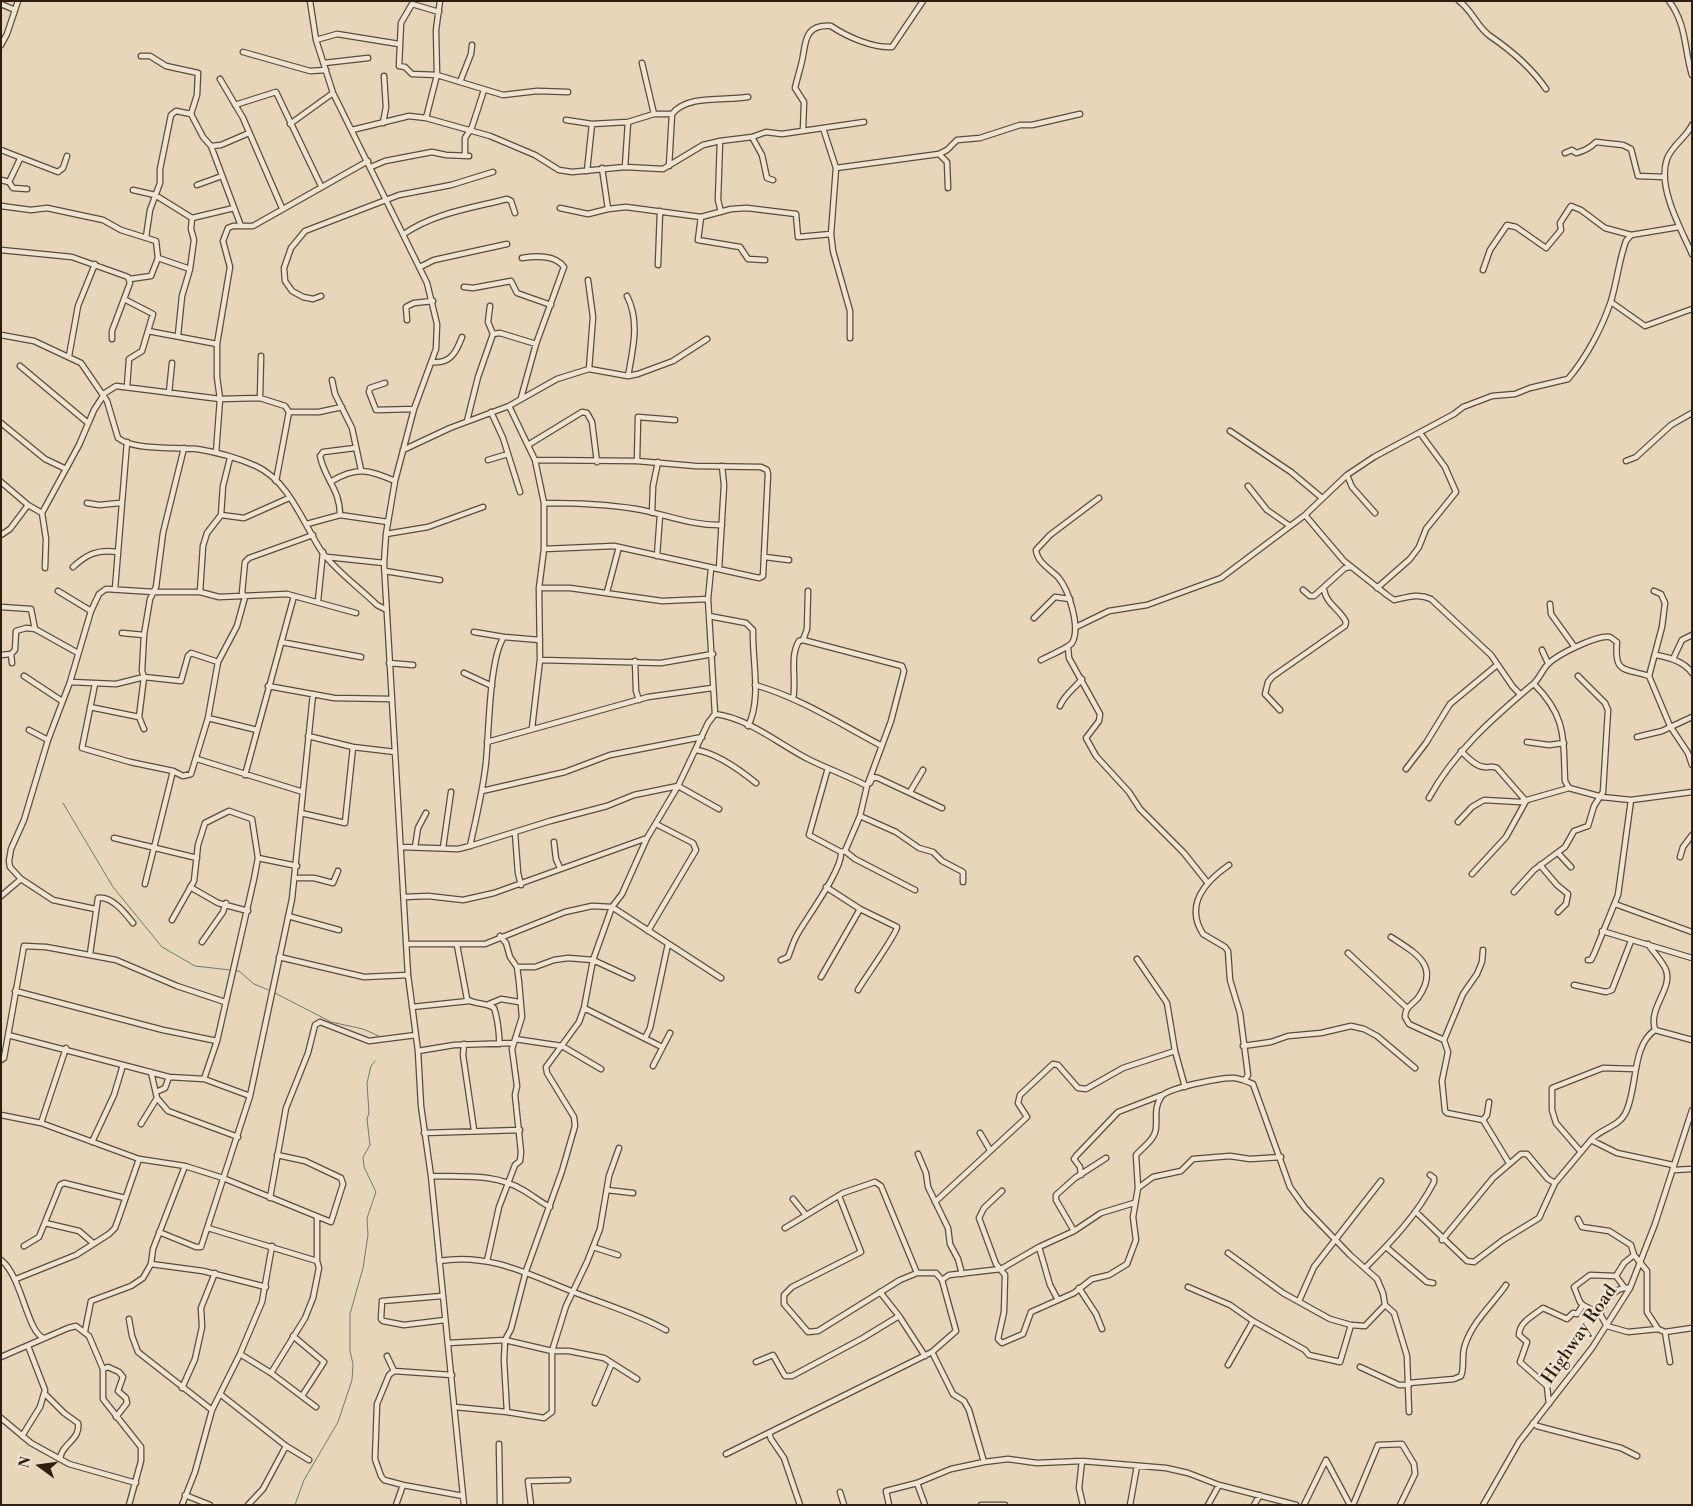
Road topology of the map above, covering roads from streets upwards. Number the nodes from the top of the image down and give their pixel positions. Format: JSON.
{"nodes":[{"id":1,"x":18,"y":1,"type":"edge"},
{"id":2,"x":310,"y":1,"type":"edge"},
{"id":3,"x":440,"y":1,"type":"edge"},
{"id":4,"x":923,"y":1,"type":"edge"},
{"id":5,"x":1460,"y":1,"type":"edge"},
{"id":6,"x":1669,"y":1,"type":"edge"},
{"id":7,"x":1,"y":4,"type":"edge"},
{"id":8,"x":15,"y":10,"type":"junction"},
{"id":9,"x":439,"y":12,"type":"junction"},
{"id":10,"x":316,"y":40,"type":"junction"},
{"id":11,"x":399,"y":44,"type":"junction"},
{"id":12,"x":1,"y":45,"type":"edge"},
{"id":13,"x":472,"y":45,"type":"dead end"},
{"id":14,"x":242,"y":52,"type":"dead end"},
{"id":15,"x":141,"y":56,"type":"dead end"},
{"id":16,"x":368,"y":58,"type":"dead end"},
{"id":17,"x":324,"y":63,"type":"junction"},
{"id":18,"x":642,"y":63,"type":"dead end"},
{"id":19,"x":326,"y":70,"type":"junction"},
{"id":20,"x":437,"y":75,"type":"junction"},
{"id":21,"x":1692,"y":75,"type":"edge"},
{"id":22,"x":384,"y":76,"type":"dead end"},
{"id":23,"x":220,"y":79,"type":"dead end"},
{"id":24,"x":460,"y":82,"type":"junction"},
{"id":25,"x":1546,"y":89,"type":"dead end"},
{"id":26,"x":484,"y":90,"type":"junction"},
{"id":27,"x":568,"y":92,"type":"dead end"},
{"id":28,"x":333,"y":93,"type":"junction"},
{"id":29,"x":748,"y":97,"type":"dead end"},
{"id":30,"x":234,"y":104,"type":"junction"},
{"id":31,"x":191,"y":114,"type":"junction"},
{"id":32,"x":654,"y":114,"type":"junction"},
{"id":33,"x":672,"y":114,"type":"junction"},
{"id":34,"x":1080,"y":114,"type":"dead end"},
{"id":35,"x":426,"y":118,"type":"junction"},
{"id":36,"x":566,"y":120,"type":"dead end"},
{"id":37,"x":628,"y":122,"type":"junction"},
{"id":38,"x":864,"y":122,"type":"dead end"},
{"id":39,"x":383,"y":123,"type":"junction"},
{"id":40,"x":290,"y":124,"type":"junction"},
{"id":41,"x":592,"y":124,"type":"junction"},
{"id":42,"x":1692,"y":124,"type":"edge"},
{"id":43,"x":823,"y":128,"type":"junction"},
{"id":44,"x":352,"y":130,"type":"junction"},
{"id":45,"x":803,"y":130,"type":"junction"},
{"id":46,"x":469,"y":132,"type":"junction"},
{"id":47,"x":249,"y":133,"type":"junction"},
{"id":48,"x":752,"y":137,"type":"junction"},
{"id":49,"x":720,"y":140,"type":"junction"},
{"id":50,"x":211,"y":146,"type":"junction"},
{"id":51,"x":1,"y":151,"type":"edge"},
{"id":52,"x":1565,"y":153,"type":"dead end"},
{"id":53,"x":939,"y":154,"type":"junction"},
{"id":54,"x":66,"y":156,"type":"dead end"},
{"id":55,"x":20,"y":159,"type":"junction"},
{"id":56,"x":368,"y":161,"type":"junction"},
{"id":57,"x":669,"y":166,"type":"junction"},
{"id":58,"x":371,"y":167,"type":"junction"},
{"id":59,"x":625,"y":167,"type":"junction"},
{"id":60,"x":602,"y":168,"type":"junction"},
{"id":61,"x":836,"y":168,"type":"junction"},
{"id":62,"x":586,"y":170,"type":"junction"},
{"id":63,"x":493,"y":172,"type":"dead end"},
{"id":64,"x":222,"y":176,"type":"junction"},
{"id":65,"x":1665,"y":177,"type":"junction"},
{"id":66,"x":1,"y":180,"type":"edge"},
{"id":67,"x":773,"y":180,"type":"dead end"},
{"id":68,"x":9,"y":182,"type":"junction"},
{"id":69,"x":197,"y":184,"type":"dead end"},
{"id":70,"x":321,"y":186,"type":"junction"},
{"id":71,"x":948,"y":188,"type":"dead end"},
{"id":72,"x":27,"y":189,"type":"dead end"},
{"id":73,"x":133,"y":190,"type":"dead end"},
{"id":74,"x":155,"y":195,"type":"junction"},
{"id":75,"x":388,"y":201,"type":"junction"},
{"id":76,"x":1,"y":206,"type":"edge"},
{"id":77,"x":234,"y":208,"type":"junction"},
{"id":78,"x":282,"y":208,"type":"junction"},
{"id":79,"x":560,"y":208,"type":"dead end"},
{"id":80,"x":608,"y":209,"type":"junction"},
{"id":81,"x":660,"y":211,"type":"junction"},
{"id":82,"x":721,"y":212,"type":"junction"},
{"id":83,"x":515,"y":213,"type":"dead end"},
{"id":84,"x":701,"y":217,"type":"junction"},
{"id":85,"x":192,"y":218,"type":"junction"},
{"id":86,"x":241,"y":226,"type":"junction"},
{"id":87,"x":1679,"y":227,"type":"junction"},
{"id":88,"x":404,"y":234,"type":"junction"},
{"id":89,"x":831,"y":234,"type":"junction"},
{"id":90,"x":1631,"y":235,"type":"junction"},
{"id":91,"x":146,"y":237,"type":"junction"},
{"id":92,"x":507,"y":244,"type":"dead end"},
{"id":93,"x":1,"y":250,"type":"edge"},
{"id":94,"x":1692,"y":254,"type":"edge"},
{"id":95,"x":158,"y":258,"type":"junction"},
{"id":96,"x":522,"y":258,"type":"dead end"},
{"id":97,"x":765,"y":260,"type":"dead end"},
{"id":98,"x":95,"y":264,"type":"junction"},
{"id":99,"x":658,"y":265,"type":"dead end"},
{"id":100,"x":420,"y":267,"type":"junction"},
{"id":101,"x":190,"y":269,"type":"junction"},
{"id":102,"x":1483,"y":270,"type":"dead end"},
{"id":103,"x":130,"y":279,"type":"junction"},
{"id":104,"x":588,"y":280,"type":"dead end"},
{"id":105,"x":464,"y":287,"type":"dead end"},
{"id":106,"x":321,"y":296,"type":"dead end"},
{"id":107,"x":626,"y":296,"type":"dead end"},
{"id":108,"x":124,"y":299,"type":"junction"},
{"id":109,"x":433,"y":301,"type":"junction"},
{"id":110,"x":1611,"y":302,"type":"junction"},
{"id":111,"x":550,"y":305,"type":"junction"},
{"id":112,"x":490,"y":306,"type":"dead end"},
{"id":113,"x":1692,"y":309,"type":"edge"},
{"id":114,"x":407,"y":320,"type":"dead end"},
{"id":115,"x":148,"y":331,"type":"junction"},
{"id":116,"x":493,"y":334,"type":"junction"},
{"id":117,"x":1,"y":335,"type":"edge"},
{"id":118,"x":178,"y":335,"type":"junction"},
{"id":119,"x":462,"y":337,"type":"dead end"},
{"id":120,"x":850,"y":338,"type":"dead end"},
{"id":121,"x":707,"y":339,"type":"dead end"},
{"id":122,"x":112,"y":340,"type":"dead end"},
{"id":123,"x":217,"y":344,"type":"junction"},
{"id":124,"x":536,"y":344,"type":"junction"},
{"id":125,"x":69,"y":356,"type":"junction"},
{"id":126,"x":261,"y":356,"type":"dead end"},
{"id":127,"x":432,"y":362,"type":"junction"},
{"id":128,"x":172,"y":364,"type":"dead end"},
{"id":129,"x":20,"y":366,"type":"dead end"},
{"id":130,"x":590,"y":369,"type":"junction"},
{"id":131,"x":628,"y":376,"type":"junction"},
{"id":132,"x":332,"y":380,"type":"dead end"},
{"id":133,"x":385,"y":383,"type":"dead end"},
{"id":134,"x":127,"y":387,"type":"junction"},
{"id":135,"x":169,"y":393,"type":"junction"},
{"id":136,"x":103,"y":398,"type":"junction"},
{"id":137,"x":260,"y":398,"type":"junction"},
{"id":138,"x":521,"y":398,"type":"junction"},
{"id":139,"x":220,"y":399,"type":"junction"},
{"id":140,"x":509,"y":406,"type":"junction"},
{"id":141,"x":342,"y":407,"type":"junction"},
{"id":142,"x":414,"y":409,"type":"junction"},
{"id":143,"x":289,"y":412,"type":"junction"},
{"id":144,"x":491,"y":412,"type":"junction"},
{"id":145,"x":1692,"y":413,"type":"edge"},
{"id":146,"x":676,"y":420,"type":"dead end"},
{"id":147,"x":467,"y":422,"type":"junction"},
{"id":148,"x":1,"y":423,"type":"edge"},
{"id":149,"x":88,"y":423,"type":"junction"},
{"id":150,"x":1230,"y":431,"type":"dead end"},
{"id":151,"x":1420,"y":433,"type":"junction"},
{"id":152,"x":127,"y":442,"type":"junction"},
{"id":153,"x":528,"y":445,"type":"junction"},
{"id":154,"x":184,"y":448,"type":"junction"},
{"id":155,"x":355,"y":448,"type":"junction"},
{"id":156,"x":403,"y":450,"type":"junction"},
{"id":157,"x":216,"y":453,"type":"junction"},
{"id":158,"x":508,"y":454,"type":"junction"},
{"id":159,"x":230,"y":458,"type":"junction"},
{"id":160,"x":488,"y":460,"type":"dead end"},
{"id":161,"x":535,"y":460,"type":"junction"},
{"id":162,"x":637,"y":461,"type":"junction"},
{"id":163,"x":1626,"y":461,"type":"dead end"},
{"id":164,"x":597,"y":462,"type":"junction"},
{"id":165,"x":658,"y":462,"type":"junction"},
{"id":166,"x":722,"y":466,"type":"junction"},
{"id":167,"x":66,"y":469,"type":"junction"},
{"id":168,"x":361,"y":470,"type":"junction"},
{"id":169,"x":1347,"y":475,"type":"junction"},
{"id":170,"x":276,"y":480,"type":"junction"},
{"id":171,"x":395,"y":480,"type":"junction"},
{"id":172,"x":332,"y":481,"type":"junction"},
{"id":173,"x":1,"y":482,"type":"edge"},
{"id":174,"x":1248,"y":486,"type":"dead end"},
{"id":175,"x":520,"y":492,"type":"dead end"},
{"id":176,"x":289,"y":498,"type":"junction"},
{"id":177,"x":1099,"y":498,"type":"dead end"},
{"id":178,"x":1322,"y":498,"type":"junction"},
{"id":179,"x":120,"y":502,"type":"junction"},
{"id":180,"x":86,"y":503,"type":"dead end"},
{"id":181,"x":544,"y":503,"type":"junction"},
{"id":182,"x":28,"y":505,"type":"junction"},
{"id":183,"x":482,"y":507,"type":"dead end"},
{"id":184,"x":42,"y":513,"type":"junction"},
{"id":185,"x":652,"y":513,"type":"junction"},
{"id":186,"x":1375,"y":513,"type":"dead end"},
{"id":187,"x":221,"y":515,"type":"junction"},
{"id":188,"x":340,"y":515,"type":"junction"},
{"id":189,"x":660,"y":515,"type":"junction"},
{"id":190,"x":1305,"y":515,"type":"junction"},
{"id":191,"x":388,"y":522,"type":"junction"},
{"id":192,"x":307,"y":524,"type":"junction"},
{"id":193,"x":722,"y":525,"type":"junction"},
{"id":194,"x":1290,"y":526,"type":"junction"},
{"id":195,"x":386,"y":534,"type":"junction"},
{"id":196,"x":1,"y":535,"type":"edge"},
{"id":197,"x":313,"y":535,"type":"junction"},
{"id":198,"x":619,"y":547,"type":"junction"},
{"id":199,"x":544,"y":548,"type":"junction"},
{"id":200,"x":117,"y":552,"type":"junction"},
{"id":201,"x":323,"y":552,"type":"junction"},
{"id":202,"x":657,"y":556,"type":"junction"},
{"id":203,"x":327,"y":557,"type":"junction"},
{"id":204,"x":765,"y":557,"type":"junction"},
{"id":205,"x":790,"y":560,"type":"dead end"},
{"id":206,"x":1344,"y":562,"type":"junction"},
{"id":207,"x":384,"y":563,"type":"junction"},
{"id":208,"x":74,"y":567,"type":"dead end"},
{"id":209,"x":1351,"y":567,"type":"junction"},
{"id":210,"x":45,"y":568,"type":"dead end"},
{"id":211,"x":1345,"y":568,"type":"junction"},
{"id":212,"x":710,"y":569,"type":"junction"},
{"id":213,"x":719,"y":569,"type":"junction"},
{"id":214,"x":385,"y":571,"type":"junction"},
{"id":215,"x":440,"y":580,"type":"dead end"},
{"id":216,"x":539,"y":588,"type":"junction"},
{"id":217,"x":1377,"y":588,"type":"junction"},
{"id":218,"x":115,"y":589,"type":"junction"},
{"id":219,"x":1303,"y":590,"type":"dead end"},
{"id":220,"x":1324,"y":590,"type":"junction"},
{"id":221,"x":58,"y":591,"type":"dead end"},
{"id":222,"x":808,"y":591,"type":"dead end"},
{"id":223,"x":1654,"y":591,"type":"dead end"},
{"id":224,"x":154,"y":592,"type":"junction"},
{"id":225,"x":200,"y":592,"type":"junction"},
{"id":226,"x":607,"y":592,"type":"junction"},
{"id":227,"x":245,"y":596,"type":"junction"},
{"id":228,"x":294,"y":596,"type":"junction"},
{"id":229,"x":708,"y":599,"type":"junction"},
{"id":230,"x":1070,"y":599,"type":"junction"},
{"id":231,"x":318,"y":601,"type":"junction"},
{"id":232,"x":1550,"y":604,"type":"dead end"},
{"id":233,"x":1,"y":607,"type":"edge"},
{"id":234,"x":385,"y":609,"type":"junction"},
{"id":235,"x":91,"y":611,"type":"junction"},
{"id":236,"x":356,"y":613,"type":"dead end"},
{"id":237,"x":709,"y":616,"type":"junction"},
{"id":238,"x":1034,"y":618,"type":"dead end"},
{"id":239,"x":1076,"y":627,"type":"junction"},
{"id":240,"x":35,"y":629,"type":"junction"},
{"id":241,"x":474,"y":632,"type":"dead end"},
{"id":242,"x":122,"y":633,"type":"dead end"},
{"id":243,"x":144,"y":635,"type":"junction"},
{"id":244,"x":1692,"y":635,"type":"edge"},
{"id":245,"x":504,"y":637,"type":"junction"},
{"id":246,"x":540,"y":640,"type":"junction"},
{"id":247,"x":803,"y":640,"type":"junction"},
{"id":248,"x":281,"y":642,"type":"junction"},
{"id":249,"x":1574,"y":646,"type":"junction"},
{"id":250,"x":1068,"y":647,"type":"junction"},
{"id":251,"x":1542,"y":650,"type":"dead end"},
{"id":252,"x":78,"y":653,"type":"junction"},
{"id":253,"x":11,"y":654,"type":"junction"},
{"id":254,"x":712,"y":654,"type":"junction"},
{"id":255,"x":1,"y":655,"type":"edge"},
{"id":256,"x":1656,"y":655,"type":"junction"},
{"id":257,"x":361,"y":657,"type":"dead end"},
{"id":258,"x":1673,"y":659,"type":"junction"},
{"id":259,"x":540,"y":660,"type":"junction"},
{"id":260,"x":1041,"y":660,"type":"dead end"},
{"id":261,"x":636,"y":661,"type":"junction"},
{"id":262,"x":218,"y":662,"type":"junction"},
{"id":263,"x":12,"y":663,"type":"dead end"},
{"id":264,"x":389,"y":663,"type":"junction"},
{"id":265,"x":1548,"y":663,"type":"junction"},
{"id":266,"x":413,"y":665,"type":"dead end"},
{"id":267,"x":1497,"y":665,"type":"junction"},
{"id":268,"x":464,"y":673,"type":"dead end"},
{"id":269,"x":1692,"y":673,"type":"edge"},
{"id":270,"x":24,"y":676,"type":"dead end"},
{"id":271,"x":1578,"y":676,"type":"dead end"},
{"id":272,"x":1649,"y":676,"type":"junction"},
{"id":273,"x":144,"y":677,"type":"junction"},
{"id":274,"x":1082,"y":679,"type":"junction"},
{"id":275,"x":70,"y":682,"type":"junction"},
{"id":276,"x":95,"y":684,"type":"junction"},
{"id":277,"x":1534,"y":684,"type":"junction"},
{"id":278,"x":755,"y":685,"type":"junction"},
{"id":279,"x":268,"y":686,"type":"junction"},
{"id":280,"x":492,"y":686,"type":"junction"},
{"id":281,"x":712,"y":688,"type":"junction"},
{"id":282,"x":313,"y":694,"type":"junction"},
{"id":283,"x":1520,"y":694,"type":"junction"},
{"id":284,"x":391,"y":699,"type":"junction"},
{"id":285,"x":793,"y":699,"type":"junction"},
{"id":286,"x":639,"y":700,"type":"junction"},
{"id":287,"x":62,"y":701,"type":"junction"},
{"id":288,"x":1060,"y":706,"type":"dead end"},
{"id":289,"x":90,"y":707,"type":"junction"},
{"id":290,"x":1280,"y":710,"type":"dead end"},
{"id":291,"x":715,"y":714,"type":"junction"},
{"id":292,"x":139,"y":717,"type":"junction"},
{"id":293,"x":1692,"y":717,"type":"edge"},
{"id":294,"x":208,"y":718,"type":"junction"},
{"id":295,"x":748,"y":726,"type":"junction"},
{"id":296,"x":1670,"y":726,"type":"junction"},
{"id":297,"x":532,"y":728,"type":"junction"},
{"id":298,"x":144,"y":729,"type":"dead end"},
{"id":299,"x":29,"y":730,"type":"dead end"},
{"id":300,"x":257,"y":730,"type":"junction"},
{"id":301,"x":308,"y":736,"type":"junction"},
{"id":302,"x":702,"y":737,"type":"junction"},
{"id":303,"x":1637,"y":737,"type":"dead end"},
{"id":304,"x":48,"y":740,"type":"junction"},
{"id":305,"x":487,"y":742,"type":"junction"},
{"id":306,"x":1527,"y":742,"type":"dead end"},
{"id":307,"x":1564,"y":743,"type":"junction"},
{"id":308,"x":882,"y":746,"type":"junction"},
{"id":309,"x":353,"y":747,"type":"junction"},
{"id":310,"x":696,"y":750,"type":"junction"},
{"id":311,"x":1461,"y":751,"type":"junction"},
{"id":312,"x":395,"y":752,"type":"junction"},
{"id":313,"x":197,"y":759,"type":"junction"},
{"id":314,"x":1692,"y":766,"type":"edge"},
{"id":315,"x":828,"y":768,"type":"junction"},
{"id":316,"x":1406,"y":769,"type":"dead end"},
{"id":317,"x":923,"y":770,"type":"dead end"},
{"id":318,"x":173,"y":771,"type":"junction"},
{"id":319,"x":244,"y":775,"type":"junction"},
{"id":320,"x":756,"y":783,"type":"dead end"},
{"id":321,"x":678,"y":786,"type":"junction"},
{"id":322,"x":868,"y":786,"type":"junction"},
{"id":323,"x":1569,"y":788,"type":"junction"},
{"id":324,"x":482,"y":791,"type":"junction"},
{"id":325,"x":303,"y":792,"type":"junction"},
{"id":326,"x":451,"y":792,"type":"dead end"},
{"id":327,"x":910,"y":792,"type":"junction"},
{"id":328,"x":1692,"y":792,"type":"edge"},
{"id":329,"x":1602,"y":797,"type":"junction"},
{"id":330,"x":1429,"y":798,"type":"dead end"},
{"id":331,"x":1631,"y":800,"type":"junction"},
{"id":332,"x":1526,"y":801,"type":"junction"},
{"id":333,"x":942,"y":808,"type":"dead end"},
{"id":334,"x":719,"y":809,"type":"dead end"},
{"id":335,"x":301,"y":813,"type":"junction"},
{"id":336,"x":426,"y":813,"type":"dead end"},
{"id":337,"x":860,"y":816,"type":"junction"},
{"id":338,"x":1458,"y":822,"type":"dead end"},
{"id":339,"x":656,"y":824,"type":"junction"},
{"id":340,"x":515,"y":833,"type":"junction"},
{"id":341,"x":1692,"y":835,"type":"edge"},
{"id":342,"x":114,"y":838,"type":"dead end"},
{"id":343,"x":647,"y":838,"type":"junction"},
{"id":344,"x":554,"y":842,"type":"dead end"},
{"id":345,"x":470,"y":846,"type":"junction"},
{"id":346,"x":401,"y":847,"type":"junction"},
{"id":347,"x":415,"y":847,"type":"junction"},
{"id":348,"x":444,"y":848,"type":"junction"},
{"id":349,"x":156,"y":849,"type":"junction"},
{"id":350,"x":843,"y":851,"type":"junction"},
{"id":351,"x":1558,"y":853,"type":"junction"},
{"id":352,"x":1680,"y":857,"type":"dead end"},
{"id":353,"x":197,"y":858,"type":"junction"},
{"id":354,"x":258,"y":858,"type":"junction"},
{"id":355,"x":1229,"y":865,"type":"dead end"},
{"id":356,"x":1540,"y":865,"type":"junction"},
{"id":357,"x":297,"y":866,"type":"junction"},
{"id":358,"x":1570,"y":867,"type":"dead end"},
{"id":359,"x":560,"y":868,"type":"junction"},
{"id":360,"x":338,"y":871,"type":"dead end"},
{"id":361,"x":1472,"y":874,"type":"dead end"},
{"id":362,"x":295,"y":878,"type":"junction"},
{"id":363,"x":22,"y":880,"type":"junction"},
{"id":364,"x":963,"y":882,"type":"dead end"},
{"id":365,"x":1207,"y":882,"type":"junction"},
{"id":366,"x":145,"y":884,"type":"dead end"},
{"id":367,"x":521,"y":885,"type":"junction"},
{"id":368,"x":190,"y":887,"type":"junction"},
{"id":369,"x":826,"y":887,"type":"junction"},
{"id":370,"x":915,"y":890,"type":"dead end"},
{"id":371,"x":1514,"y":892,"type":"dead end"},
{"id":372,"x":1,"y":896,"type":"edge"},
{"id":373,"x":404,"y":897,"type":"junction"},
{"id":374,"x":226,"y":903,"type":"junction"},
{"id":375,"x":1615,"y":904,"type":"junction"},
{"id":376,"x":612,"y":907,"type":"junction"},
{"id":377,"x":95,"y":909,"type":"junction"},
{"id":378,"x":860,"y":909,"type":"junction"},
{"id":379,"x":248,"y":911,"type":"junction"},
{"id":380,"x":1558,"y":912,"type":"dead end"},
{"id":381,"x":288,"y":916,"type":"junction"},
{"id":382,"x":172,"y":920,"type":"dead end"},
{"id":383,"x":133,"y":923,"type":"dead end"},
{"id":384,"x":339,"y":930,"type":"dead end"},
{"id":385,"x":648,"y":931,"type":"junction"},
{"id":386,"x":1602,"y":931,"type":"junction"},
{"id":387,"x":1692,"y":932,"type":"edge"},
{"id":388,"x":500,"y":936,"type":"junction"},
{"id":389,"x":1391,"y":937,"type":"dead end"},
{"id":390,"x":1631,"y":941,"type":"junction"},
{"id":391,"x":202,"y":942,"type":"dead end"},
{"id":392,"x":406,"y":944,"type":"junction"},
{"id":393,"x":668,"y":944,"type":"junction"},
{"id":394,"x":1648,"y":944,"type":"junction"},
{"id":395,"x":458,"y":946,"type":"junction"},
{"id":396,"x":1483,"y":950,"type":"dead end"},
{"id":397,"x":1348,"y":953,"type":"dead end"},
{"id":398,"x":90,"y":954,"type":"junction"},
{"id":399,"x":279,"y":956,"type":"junction"},
{"id":400,"x":1692,"y":958,"type":"edge"},
{"id":401,"x":1137,"y":959,"type":"dead end"},
{"id":402,"x":593,"y":960,"type":"junction"},
{"id":403,"x":781,"y":960,"type":"dead end"},
{"id":404,"x":1588,"y":960,"type":"dead end"},
{"id":405,"x":517,"y":967,"type":"junction"},
{"id":406,"x":408,"y":975,"type":"junction"},
{"id":407,"x":821,"y":977,"type":"dead end"},
{"id":408,"x":632,"y":978,"type":"dead end"},
{"id":409,"x":721,"y":978,"type":"dead end"},
{"id":410,"x":1574,"y":985,"type":"dead end"},
{"id":411,"x":858,"y":990,"type":"dead end"},
{"id":412,"x":15,"y":992,"type":"junction"},
{"id":413,"x":469,"y":1001,"type":"junction"},
{"id":414,"x":225,"y":1002,"type":"junction"},
{"id":415,"x":519,"y":1002,"type":"junction"},
{"id":416,"x":489,"y":1004,"type":"junction"},
{"id":417,"x":412,"y":1007,"type":"junction"},
{"id":418,"x":584,"y":1008,"type":"junction"},
{"id":419,"x":1407,"y":1008,"type":"junction"},
{"id":420,"x":1655,"y":1030,"type":"junction"},
{"id":421,"x":670,"y":1033,"type":"dead end"},
{"id":422,"x":8,"y":1035,"type":"junction"},
{"id":423,"x":416,"y":1035,"type":"junction"},
{"id":424,"x":645,"y":1038,"type":"junction"},
{"id":425,"x":1444,"y":1040,"type":"junction"},
{"id":426,"x":1692,"y":1040,"type":"edge"},
{"id":427,"x":217,"y":1041,"type":"junction"},
{"id":428,"x":512,"y":1042,"type":"junction"},
{"id":429,"x":464,"y":1044,"type":"junction"},
{"id":430,"x":499,"y":1044,"type":"junction"},
{"id":431,"x":562,"y":1046,"type":"junction"},
{"id":432,"x":1243,"y":1046,"type":"junction"},
{"id":433,"x":66,"y":1048,"type":"junction"},
{"id":434,"x":662,"y":1048,"type":"junction"},
{"id":435,"x":1175,"y":1050,"type":"junction"},
{"id":436,"x":418,"y":1051,"type":"junction"},
{"id":437,"x":1,"y":1060,"type":"edge"},
{"id":438,"x":123,"y":1065,"type":"junction"},
{"id":439,"x":654,"y":1066,"type":"dead end"},
{"id":440,"x":1415,"y":1068,"type":"dead end"},
{"id":441,"x":601,"y":1069,"type":"dead end"},
{"id":442,"x":1636,"y":1069,"type":"junction"},
{"id":443,"x":151,"y":1072,"type":"junction"},
{"id":444,"x":169,"y":1076,"type":"junction"},
{"id":445,"x":204,"y":1080,"type":"junction"},
{"id":446,"x":1245,"y":1080,"type":"junction"},
{"id":447,"x":1185,"y":1087,"type":"junction"},
{"id":448,"x":156,"y":1092,"type":"junction"},
{"id":449,"x":1162,"y":1095,"type":"junction"},
{"id":450,"x":250,"y":1096,"type":"junction"},
{"id":451,"x":157,"y":1098,"type":"junction"},
{"id":452,"x":1489,"y":1102,"type":"dead end"},
{"id":453,"x":1692,"y":1110,"type":"edge"},
{"id":454,"x":1,"y":1115,"type":"edge"},
{"id":455,"x":1483,"y":1120,"type":"junction"},
{"id":456,"x":41,"y":1123,"type":"junction"},
{"id":457,"x":140,"y":1124,"type":"dead end"},
{"id":458,"x":474,"y":1130,"type":"junction"},
{"id":459,"x":520,"y":1130,"type":"junction"},
{"id":460,"x":424,"y":1133,"type":"junction"},
{"id":461,"x":980,"y":1133,"type":"dead end"},
{"id":462,"x":238,"y":1137,"type":"junction"},
{"id":463,"x":1591,"y":1140,"type":"junction"},
{"id":464,"x":92,"y":1142,"type":"junction"},
{"id":465,"x":619,"y":1148,"type":"dead end"},
{"id":466,"x":990,"y":1150,"type":"junction"},
{"id":467,"x":1581,"y":1152,"type":"junction"},
{"id":468,"x":918,"y":1154,"type":"dead end"},
{"id":469,"x":277,"y":1155,"type":"junction"},
{"id":470,"x":1281,"y":1157,"type":"junction"},
{"id":471,"x":1106,"y":1158,"type":"dead end"},
{"id":472,"x":139,"y":1159,"type":"junction"},
{"id":473,"x":1509,"y":1163,"type":"junction"},
{"id":474,"x":1673,"y":1165,"type":"junction"},
{"id":475,"x":185,"y":1166,"type":"junction"},
{"id":476,"x":1692,"y":1169,"type":"edge"},
{"id":477,"x":1081,"y":1174,"type":"junction"},
{"id":478,"x":1430,"y":1175,"type":"dead end"},
{"id":479,"x":431,"y":1176,"type":"junction"},
{"id":480,"x":223,"y":1178,"type":"junction"},
{"id":481,"x":1381,"y":1181,"type":"dead end"},
{"id":482,"x":508,"y":1182,"type":"junction"},
{"id":483,"x":1555,"y":1183,"type":"junction"},
{"id":484,"x":1138,"y":1188,"type":"junction"},
{"id":485,"x":607,"y":1190,"type":"junction"},
{"id":486,"x":1002,"y":1191,"type":"dead end"},
{"id":487,"x":633,"y":1193,"type":"dead end"},
{"id":488,"x":838,"y":1196,"type":"junction"},
{"id":489,"x":125,"y":1198,"type":"junction"},
{"id":490,"x":270,"y":1198,"type":"junction"},
{"id":491,"x":793,"y":1199,"type":"dead end"},
{"id":492,"x":935,"y":1202,"type":"junction"},
{"id":493,"x":1134,"y":1203,"type":"junction"},
{"id":494,"x":550,"y":1206,"type":"junction"},
{"id":495,"x":1416,"y":1212,"type":"junction"},
{"id":496,"x":806,"y":1215,"type":"junction"},
{"id":497,"x":317,"y":1217,"type":"junction"},
{"id":498,"x":1578,"y":1219,"type":"dead end"},
{"id":499,"x":45,"y":1223,"type":"junction"},
{"id":500,"x":208,"y":1228,"type":"junction"},
{"id":501,"x":785,"y":1228,"type":"dead end"},
{"id":502,"x":1074,"y":1231,"type":"junction"},
{"id":503,"x":159,"y":1232,"type":"junction"},
{"id":504,"x":1334,"y":1239,"type":"junction"},
{"id":505,"x":1442,"y":1240,"type":"junction"},
{"id":506,"x":93,"y":1243,"type":"junction"},
{"id":507,"x":24,"y":1246,"type":"dead end"},
{"id":508,"x":272,"y":1246,"type":"junction"},
{"id":509,"x":593,"y":1247,"type":"junction"},
{"id":510,"x":1039,"y":1247,"type":"junction"},
{"id":511,"x":1386,"y":1247,"type":"junction"},
{"id":512,"x":1228,"y":1253,"type":"dead end"},
{"id":513,"x":618,"y":1255,"type":"dead end"},
{"id":514,"x":1634,"y":1255,"type":"junction"},
{"id":515,"x":1,"y":1260,"type":"edge"},
{"id":516,"x":317,"y":1261,"type":"junction"},
{"id":517,"x":439,"y":1261,"type":"junction"},
{"id":518,"x":487,"y":1261,"type":"junction"},
{"id":519,"x":151,"y":1264,"type":"junction"},
{"id":520,"x":1640,"y":1265,"type":"junction"},
{"id":521,"x":1366,"y":1267,"type":"junction"},
{"id":522,"x":1001,"y":1269,"type":"junction"},
{"id":523,"x":526,"y":1271,"type":"junction"},
{"id":524,"x":917,"y":1273,"type":"junction"},
{"id":525,"x":215,"y":1274,"type":"junction"},
{"id":526,"x":962,"y":1274,"type":"junction"},
{"id":527,"x":1616,"y":1276,"type":"junction"},
{"id":528,"x":16,"y":1279,"type":"junction"},
{"id":529,"x":942,"y":1280,"type":"junction"},
{"id":530,"x":1433,"y":1283,"type":"dead end"},
{"id":531,"x":1506,"y":1285,"type":"dead end"},
{"id":532,"x":266,"y":1287,"type":"junction"},
{"id":533,"x":1188,"y":1287,"type":"dead end"},
{"id":534,"x":1079,"y":1288,"type":"junction"},
{"id":535,"x":1627,"y":1288,"type":"junction"},
{"id":536,"x":572,"y":1291,"type":"junction"},
{"id":537,"x":880,"y":1292,"type":"junction"},
{"id":538,"x":442,"y":1296,"type":"junction"},
{"id":539,"x":1058,"y":1300,"type":"junction"},
{"id":540,"x":1299,"y":1301,"type":"junction"},
{"id":541,"x":1583,"y":1305,"type":"junction"},
{"id":542,"x":1385,"y":1306,"type":"junction"},
{"id":543,"x":1600,"y":1314,"type":"junction"},
{"id":544,"x":899,"y":1316,"type":"junction"},
{"id":545,"x":129,"y":1318,"type":"dead end"},
{"id":546,"x":445,"y":1320,"type":"junction"},
{"id":547,"x":1253,"y":1321,"type":"junction"},
{"id":548,"x":1351,"y":1325,"type":"junction"},
{"id":549,"x":1607,"y":1326,"type":"junction"},
{"id":550,"x":1692,"y":1328,"type":"edge"},
{"id":551,"x":1102,"y":1329,"type":"dead end"},
{"id":552,"x":1658,"y":1329,"type":"junction"},
{"id":553,"x":666,"y":1330,"type":"dead end"},
{"id":554,"x":85,"y":1332,"type":"junction"},
{"id":555,"x":1665,"y":1332,"type":"junction"},
{"id":556,"x":293,"y":1336,"type":"junction"},
{"id":557,"x":44,"y":1338,"type":"junction"},
{"id":558,"x":506,"y":1340,"type":"junction"},
{"id":559,"x":448,"y":1342,"type":"junction"},
{"id":560,"x":28,"y":1346,"type":"junction"},
{"id":561,"x":552,"y":1351,"type":"junction"},
{"id":562,"x":932,"y":1352,"type":"junction"},
{"id":563,"x":240,"y":1354,"type":"junction"},
{"id":564,"x":387,"y":1356,"type":"dead end"},
{"id":565,"x":925,"y":1356,"type":"junction"},
{"id":566,"x":1,"y":1357,"type":"edge"},
{"id":567,"x":756,"y":1362,"type":"dead end"},
{"id":568,"x":1670,"y":1362,"type":"dead end"},
{"id":569,"x":612,"y":1363,"type":"junction"},
{"id":570,"x":1228,"y":1364,"type":"dead end"},
{"id":571,"x":1360,"y":1367,"type":"dead end"},
{"id":572,"x":103,"y":1369,"type":"junction"},
{"id":573,"x":394,"y":1371,"type":"junction"},
{"id":574,"x":271,"y":1373,"type":"junction"},
{"id":575,"x":452,"y":1376,"type":"junction"},
{"id":576,"x":637,"y":1379,"type":"dead end"},
{"id":577,"x":1409,"y":1384,"type":"junction"},
{"id":578,"x":182,"y":1388,"type":"junction"},
{"id":579,"x":45,"y":1394,"type":"junction"},
{"id":580,"x":220,"y":1394,"type":"junction"},
{"id":581,"x":302,"y":1396,"type":"junction"},
{"id":582,"x":595,"y":1403,"type":"dead end"},
{"id":583,"x":1549,"y":1404,"type":"junction"},
{"id":584,"x":316,"y":1407,"type":"dead end"},
{"id":585,"x":455,"y":1408,"type":"junction"},
{"id":586,"x":212,"y":1410,"type":"junction"},
{"id":587,"x":507,"y":1412,"type":"junction"},
{"id":588,"x":1409,"y":1412,"type":"dead end"},
{"id":589,"x":116,"y":1417,"type":"junction"},
{"id":590,"x":1,"y":1418,"type":"edge"},
{"id":591,"x":1533,"y":1423,"type":"junction"},
{"id":592,"x":770,"y":1433,"type":"junction"},
{"id":593,"x":22,"y":1436,"type":"junction"},
{"id":594,"x":499,"y":1444,"type":"dead end"},
{"id":595,"x":286,"y":1446,"type":"junction"},
{"id":596,"x":726,"y":1454,"type":"dead end"},
{"id":597,"x":1637,"y":1456,"type":"dead end"},
{"id":598,"x":60,"y":1459,"type":"junction"},
{"id":599,"x":308,"y":1460,"type":"dead end"},
{"id":600,"x":1082,"y":1461,"type":"junction"},
{"id":601,"x":984,"y":1462,"type":"junction"},
{"id":602,"x":1137,"y":1466,"type":"junction"},
{"id":603,"x":568,"y":1480,"type":"dead end"},
{"id":604,"x":136,"y":1483,"type":"junction"},
{"id":605,"x":917,"y":1483,"type":"junction"},
{"id":606,"x":403,"y":1484,"type":"junction"},
{"id":607,"x":1219,"y":1486,"type":"junction"},
{"id":608,"x":840,"y":1492,"type":"dead end"},
{"id":609,"x":185,"y":1495,"type":"junction"},
{"id":610,"x":464,"y":1496,"type":"junction"},
{"id":611,"x":1260,"y":1496,"type":"junction"},
{"id":612,"x":129,"y":1505,"type":"edge"},
{"id":613,"x":182,"y":1505,"type":"edge"},
{"id":614,"x":210,"y":1505,"type":"edge"},
{"id":615,"x":248,"y":1505,"type":"edge"},
{"id":616,"x":396,"y":1505,"type":"edge"},
{"id":617,"x":464,"y":1505,"type":"edge"},
{"id":618,"x":500,"y":1505,"type":"edge"},
{"id":619,"x":531,"y":1505,"type":"edge"},
{"id":620,"x":800,"y":1505,"type":"edge"},
{"id":621,"x":844,"y":1505,"type":"edge"},
{"id":622,"x":889,"y":1505,"type":"edge"},
{"id":623,"x":925,"y":1505,"type":"edge"},
{"id":624,"x":981,"y":1505,"type":"edge"},
{"id":625,"x":1005,"y":1505,"type":"edge"},
{"id":626,"x":1083,"y":1505,"type":"edge"},
{"id":627,"x":1130,"y":1505,"type":"edge"},
{"id":628,"x":1208,"y":1505,"type":"edge"},
{"id":629,"x":1254,"y":1505,"type":"edge"},
{"id":630,"x":1296,"y":1505,"type":"edge"},
{"id":631,"x":1304,"y":1505,"type":"edge"},
{"id":632,"x":1351,"y":1505,"type":"edge"},
{"id":633,"x":1400,"y":1505,"type":"edge"},
{"id":634,"x":1482,"y":1505,"type":"edge"}],
"edges":[{"from":1,"to":8,"type":"street"},
{"from":2,"to":10,"type":"street"},
{"from":3,"to":9,"type":"street"},
{"from":4,"to":45,"type":"street"},
{"from":5,"to":25,"type":"street"},
{"from":6,"to":21,"type":"street"},
{"from":7,"to":8,"type":"street"},
{"from":8,"to":12,"type":"street"},
{"from":9,"to":11,"type":"street"},
{"from":9,"to":20,"type":"street"},
{"from":10,"to":11,"type":"street"},
{"from":10,"to":17,"type":"street"},
{"from":11,"to":20,"type":"street"},
{"from":13,"to":24,"type":"street"},
{"from":14,"to":19,"type":"street"},
{"from":15,"to":31,"type":"street"},
{"from":16,"to":17,"type":"street"},
{"from":17,"to":19,"type":"street"},
{"from":18,"to":32,"type":"street"},
{"from":19,"to":28,"type":"street"},
{"from":20,"to":24,"type":"street"},
{"from":20,"to":35,"type":"street"},
{"from":22,"to":39,"type":"street"},
{"from":23,"to":30,"type":"street"},
{"from":24,"to":26,"type":"street"},
{"from":26,"to":27,"type":"street"},
{"from":26,"to":46,"type":"street"},
{"from":28,"to":40,"type":"street"},
{"from":28,"to":44,"type":"street"},
{"from":29,"to":33,"type":"street"},
{"from":30,"to":40,"type":"street"},
{"from":30,"to":47,"type":"street"},
{"from":31,"to":50,"type":"street"},
{"from":31,"to":74,"type":"street"},
{"from":32,"to":33,"type":"street"},
{"from":32,"to":37,"type":"street"},
{"from":33,"to":57,"type":"street"},
{"from":34,"to":53,"type":"street"},
{"from":35,"to":39,"type":"street"},
{"from":35,"to":46,"type":"street"},
{"from":36,"to":41,"type":"street"},
{"from":37,"to":41,"type":"street"},
{"from":37,"to":59,"type":"street"},
{"from":38,"to":43,"type":"street"},
{"from":39,"to":44,"type":"street"},
{"from":40,"to":70,"type":"street"},
{"from":41,"to":62,"type":"street"},
{"from":42,"to":65,"type":"street"},
{"from":43,"to":45,"type":"street"},
{"from":43,"to":61,"type":"street"},
{"from":44,"to":56,"type":"street"},
{"from":45,"to":48,"type":"street"},
{"from":46,"to":58,"type":"street"},
{"from":46,"to":62,"type":"street"},
{"from":47,"to":50,"type":"street"},
{"from":47,"to":78,"type":"street"},
{"from":48,"to":49,"type":"street"},
{"from":48,"to":67,"type":"street"},
{"from":49,"to":57,"type":"street"},
{"from":49,"to":82,"type":"street"},
{"from":50,"to":64,"type":"street"},
{"from":51,"to":55,"type":"street"},
{"from":52,"to":65,"type":"street"},
{"from":53,"to":61,"type":"street"},
{"from":53,"to":71,"type":"street"},
{"from":54,"to":55,"type":"street"},
{"from":55,"to":68,"type":"street"},
{"from":56,"to":58,"type":"street"},
{"from":56,"to":70,"type":"street"},
{"from":57,"to":59,"type":"street"},
{"from":58,"to":75,"type":"street"},
{"from":59,"to":60,"type":"street"},
{"from":60,"to":62,"type":"street"},
{"from":60,"to":80,"type":"street"},
{"from":61,"to":89,"type":"street"},
{"from":63,"to":75,"type":"street"},
{"from":64,"to":69,"type":"street"},
{"from":64,"to":77,"type":"street"},
{"from":65,"to":87,"type":"street"},
{"from":66,"to":68,"type":"street"},
{"from":68,"to":72,"type":"street"},
{"from":70,"to":78,"type":"street"},
{"from":73,"to":74,"type":"street"},
{"from":74,"to":85,"type":"street"},
{"from":74,"to":91,"type":"street"},
{"from":75,"to":88,"type":"street"},
{"from":75,"to":106,"type":"street"},
{"from":76,"to":91,"type":"street"},
{"from":77,"to":85,"type":"street"},
{"from":77,"to":86,"type":"street"},
{"from":78,"to":86,"type":"street"},
{"from":79,"to":80,"type":"street"},
{"from":80,"to":81,"type":"street"},
{"from":81,"to":84,"type":"street"},
{"from":81,"to":99,"type":"street"},
{"from":82,"to":84,"type":"street"},
{"from":82,"to":89,"type":"street"},
{"from":83,"to":88,"type":"street"},
{"from":84,"to":97,"type":"street"},
{"from":85,"to":101,"type":"street"},
{"from":86,"to":123,"type":"street"},
{"from":87,"to":90,"type":"street"},
{"from":87,"to":94,"type":"street"},
{"from":88,"to":100,"type":"street"},
{"from":89,"to":120,"type":"street"},
{"from":90,"to":102,"type":"street"},
{"from":90,"to":110,"type":"street"},
{"from":91,"to":95,"type":"street"},
{"from":92,"to":100,"type":"street"},
{"from":93,"to":98,"type":"street"},
{"from":95,"to":101,"type":"street"},
{"from":95,"to":103,"type":"street"},
{"from":96,"to":111,"type":"street"},
{"from":98,"to":103,"type":"street"},
{"from":98,"to":125,"type":"street"},
{"from":100,"to":109,"type":"street"},
{"from":101,"to":118,"type":"street"},
{"from":103,"to":108,"type":"street"},
{"from":104,"to":130,"type":"street"},
{"from":105,"to":111,"type":"street"},
{"from":107,"to":131,"type":"street"},
{"from":108,"to":115,"type":"street"},
{"from":108,"to":122,"type":"street"},
{"from":109,"to":114,"type":"street"},
{"from":109,"to":127,"type":"street"},
{"from":110,"to":113,"type":"street"},
{"from":110,"to":151,"type":"street"},
{"from":111,"to":124,"type":"street"},
{"from":112,"to":116,"type":"street"},
{"from":115,"to":118,"type":"street"},
{"from":115,"to":134,"type":"street"},
{"from":116,"to":124,"type":"street"},
{"from":116,"to":147,"type":"street"},
{"from":117,"to":125,"type":"street"},
{"from":118,"to":123,"type":"street"},
{"from":119,"to":127,"type":"street"},
{"from":121,"to":131,"type":"street"},
{"from":123,"to":139,"type":"street"},
{"from":124,"to":138,"type":"street"},
{"from":125,"to":136,"type":"street"},
{"from":126,"to":137,"type":"street"},
{"from":127,"to":142,"type":"street"},
{"from":128,"to":135,"type":"street"},
{"from":129,"to":149,"type":"street"},
{"from":130,"to":131,"type":"street"},
{"from":130,"to":138,"type":"street"},
{"from":132,"to":141,"type":"street"},
{"from":133,"to":142,"type":"street"},
{"from":134,"to":135,"type":"street"},
{"from":134,"to":136,"type":"street"},
{"from":135,"to":139,"type":"street"},
{"from":136,"to":149,"type":"street"},
{"from":136,"to":152,"type":"street"},
{"from":137,"to":139,"type":"street"},
{"from":137,"to":143,"type":"street"},
{"from":138,"to":140,"type":"street"},
{"from":139,"to":157,"type":"street"},
{"from":140,"to":144,"type":"street"},
{"from":140,"to":153,"type":"street"},
{"from":141,"to":143,"type":"street"},
{"from":141,"to":155,"type":"street"},
{"from":142,"to":156,"type":"street"},
{"from":143,"to":170,"type":"street"},
{"from":144,"to":147,"type":"street"},
{"from":144,"to":158,"type":"street"},
{"from":145,"to":163,"type":"street"},
{"from":146,"to":162,"type":"street"},
{"from":147,"to":156,"type":"street"},
{"from":148,"to":167,"type":"street"},
{"from":149,"to":167,"type":"street"},
{"from":150,"to":178,"type":"street"},
{"from":151,"to":169,"type":"street"},
{"from":151,"to":217,"type":"street"},
{"from":152,"to":154,"type":"street"},
{"from":152,"to":179,"type":"street"},
{"from":153,"to":161,"type":"street"},
{"from":153,"to":164,"type":"street"},
{"from":154,"to":157,"type":"street"},
{"from":154,"to":224,"type":"street"},
{"from":155,"to":168,"type":"street"},
{"from":155,"to":172,"type":"street"},
{"from":156,"to":171,"type":"street"},
{"from":157,"to":159,"type":"street"},
{"from":158,"to":160,"type":"street"},
{"from":158,"to":175,"type":"street"},
{"from":159,"to":170,"type":"street"},
{"from":159,"to":187,"type":"street"},
{"from":161,"to":164,"type":"street"},
{"from":161,"to":181,"type":"street"},
{"from":162,"to":164,"type":"street"},
{"from":162,"to":165,"type":"street"},
{"from":165,"to":166,"type":"street"},
{"from":165,"to":185,"type":"street"},
{"from":166,"to":193,"type":"street"},
{"from":166,"to":204,"type":"street"},
{"from":167,"to":184,"type":"street"},
{"from":168,"to":171,"type":"street"},
{"from":168,"to":172,"type":"street"},
{"from":169,"to":178,"type":"street"},
{"from":169,"to":186,"type":"street"},
{"from":170,"to":176,"type":"street"},
{"from":171,"to":191,"type":"street"},
{"from":172,"to":188,"type":"street"},
{"from":173,"to":182,"type":"street"},
{"from":174,"to":194,"type":"street"},
{"from":176,"to":187,"type":"street"},
{"from":176,"to":192,"type":"street"},
{"from":177,"to":230,"type":"street"},
{"from":178,"to":190,"type":"street"},
{"from":179,"to":180,"type":"street"},
{"from":179,"to":200,"type":"street"},
{"from":181,"to":185,"type":"street"},
{"from":181,"to":199,"type":"street"},
{"from":182,"to":184,"type":"street"},
{"from":182,"to":196,"type":"street"},
{"from":183,"to":195,"type":"street"},
{"from":184,"to":210,"type":"street"},
{"from":185,"to":189,"type":"street"},
{"from":187,"to":225,"type":"street"},
{"from":188,"to":191,"type":"street"},
{"from":188,"to":192,"type":"street"},
{"from":189,"to":193,"type":"street"},
{"from":189,"to":202,"type":"street"},
{"from":190,"to":194,"type":"street"},
{"from":190,"to":206,"type":"street"},
{"from":191,"to":195,"type":"street"},
{"from":192,"to":197,"type":"street"},
{"from":193,"to":213,"type":"street"},
{"from":194,"to":239,"type":"street"},
{"from":195,"to":207,"type":"street"},
{"from":197,"to":201,"type":"street"},
{"from":197,"to":227,"type":"street"},
{"from":198,"to":199,"type":"street"},
{"from":198,"to":202,"type":"street"},
{"from":198,"to":226,"type":"street"},
{"from":199,"to":216,"type":"street"},
{"from":200,"to":208,"type":"street"},
{"from":200,"to":218,"type":"street"},
{"from":201,"to":203,"type":"street"},
{"from":201,"to":231,"type":"street"},
{"from":202,"to":212,"type":"street"},
{"from":203,"to":207,"type":"street"},
{"from":203,"to":234,"type":"street"},
{"from":204,"to":205,"type":"street"},
{"from":204,"to":213,"type":"street"},
{"from":206,"to":209,"type":"street"},
{"from":206,"to":211,"type":"street"},
{"from":207,"to":214,"type":"street"},
{"from":209,"to":211,"type":"street"},
{"from":209,"to":217,"type":"street"},
{"from":211,"to":220,"type":"street"},
{"from":212,"to":213,"type":"street"},
{"from":212,"to":229,"type":"street"},
{"from":214,"to":215,"type":"street"},
{"from":214,"to":234,"type":"street"},
{"from":216,"to":226,"type":"street"},
{"from":216,"to":246,"type":"street"},
{"from":217,"to":267,"type":"street"},
{"from":218,"to":224,"type":"street"},
{"from":218,"to":235,"type":"street"},
{"from":219,"to":220,"type":"street"},
{"from":220,"to":290,"type":"street"},
{"from":221,"to":235,"type":"street"},
{"from":222,"to":247,"type":"street"},
{"from":223,"to":256,"type":"street"},
{"from":224,"to":225,"type":"street"},
{"from":224,"to":243,"type":"street"},
{"from":225,"to":227,"type":"street"},
{"from":226,"to":229,"type":"street"},
{"from":227,"to":228,"type":"street"},
{"from":227,"to":262,"type":"street"},
{"from":228,"to":231,"type":"street"},
{"from":228,"to":248,"type":"street"},
{"from":229,"to":237,"type":"street"},
{"from":230,"to":238,"type":"street"},
{"from":230,"to":239,"type":"street"},
{"from":231,"to":236,"type":"street"},
{"from":232,"to":249,"type":"street"},
{"from":233,"to":240,"type":"street"},
{"from":234,"to":264,"type":"street"},
{"from":235,"to":252,"type":"street"},
{"from":237,"to":254,"type":"street"},
{"from":237,"to":278,"type":"street"},
{"from":239,"to":250,"type":"street"},
{"from":240,"to":252,"type":"street"},
{"from":240,"to":253,"type":"street"},
{"from":241,"to":245,"type":"street"},
{"from":242,"to":243,"type":"street"},
{"from":243,"to":273,"type":"street"},
{"from":244,"to":258,"type":"street"},
{"from":245,"to":246,"type":"street"},
{"from":245,"to":280,"type":"street"},
{"from":246,"to":259,"type":"street"},
{"from":247,"to":285,"type":"street"},
{"from":247,"to":308,"type":"street"},
{"from":248,"to":257,"type":"street"},
{"from":248,"to":279,"type":"street"},
{"from":249,"to":265,"type":"street"},
{"from":249,"to":272,"type":"street"},
{"from":250,"to":260,"type":"street"},
{"from":250,"to":274,"type":"street"},
{"from":251,"to":265,"type":"street"},
{"from":252,"to":275,"type":"street"},
{"from":253,"to":255,"type":"street"},
{"from":253,"to":263,"type":"street"},
{"from":254,"to":261,"type":"street"},
{"from":254,"to":281,"type":"street"},
{"from":256,"to":258,"type":"street"},
{"from":256,"to":272,"type":"street"},
{"from":258,"to":269,"type":"street"},
{"from":259,"to":261,"type":"street"},
{"from":259,"to":297,"type":"street"},
{"from":261,"to":286,"type":"street"},
{"from":262,"to":273,"type":"street"},
{"from":262,"to":294,"type":"street"},
{"from":264,"to":266,"type":"street"},
{"from":264,"to":284,"type":"street"},
{"from":265,"to":277,"type":"street"},
{"from":267,"to":283,"type":"street"},
{"from":267,"to":316,"type":"street"},
{"from":268,"to":280,"type":"street"},
{"from":270,"to":287,"type":"street"},
{"from":271,"to":329,"type":"street"},
{"from":272,"to":296,"type":"street"},
{"from":273,"to":276,"type":"street"},
{"from":273,"to":292,"type":"street"},
{"from":274,"to":288,"type":"street"},
{"from":274,"to":365,"type":"street"},
{"from":275,"to":276,"type":"street"},
{"from":275,"to":287,"type":"street"},
{"from":276,"to":289,"type":"street"},
{"from":277,"to":283,"type":"street"},
{"from":277,"to":307,"type":"street"},
{"from":278,"to":285,"type":"street"},
{"from":278,"to":295,"type":"street"},
{"from":279,"to":282,"type":"street"},
{"from":279,"to":300,"type":"street"},
{"from":280,"to":305,"type":"street"},
{"from":281,"to":286,"type":"street"},
{"from":281,"to":291,"type":"street"},
{"from":282,"to":284,"type":"street"},
{"from":282,"to":301,"type":"street"},
{"from":283,"to":311,"type":"street"},
{"from":284,"to":312,"type":"street"},
{"from":285,"to":308,"type":"street"},
{"from":286,"to":297,"type":"street"},
{"from":287,"to":304,"type":"street"},
{"from":289,"to":292,"type":"street"},
{"from":289,"to":318,"type":"street"},
{"from":291,"to":295,"type":"street"},
{"from":291,"to":302,"type":"street"},
{"from":292,"to":298,"type":"street"},
{"from":293,"to":296,"type":"street"},
{"from":294,"to":300,"type":"street"},
{"from":294,"to":313,"type":"street"},
{"from":295,"to":315,"type":"street"},
{"from":296,"to":303,"type":"street"},
{"from":296,"to":314,"type":"street"},
{"from":297,"to":305,"type":"street"},
{"from":299,"to":304,"type":"street"},
{"from":300,"to":319,"type":"street"},
{"from":301,"to":309,"type":"street"},
{"from":301,"to":325,"type":"street"},
{"from":302,"to":310,"type":"street"},
{"from":302,"to":324,"type":"street"},
{"from":304,"to":363,"type":"street"},
{"from":305,"to":324,"type":"street"},
{"from":306,"to":307,"type":"street"},
{"from":307,"to":323,"type":"street"},
{"from":308,"to":322,"type":"street"},
{"from":309,"to":312,"type":"street"},
{"from":309,"to":335,"type":"street"},
{"from":310,"to":320,"type":"street"},
{"from":310,"to":321,"type":"street"},
{"from":311,"to":330,"type":"street"},
{"from":311,"to":332,"type":"street"},
{"from":312,"to":346,"type":"street"},
{"from":313,"to":318,"type":"street"},
{"from":313,"to":319,"type":"street"},
{"from":315,"to":322,"type":"street"},
{"from":315,"to":350,"type":"street"},
{"from":317,"to":327,"type":"street"},
{"from":318,"to":349,"type":"street"},
{"from":319,"to":325,"type":"street"},
{"from":321,"to":334,"type":"street"},
{"from":321,"to":339,"type":"street"},
{"from":321,"to":340,"type":"street"},
{"from":322,"to":327,"type":"street"},
{"from":322,"to":337,"type":"street"},
{"from":323,"to":329,"type":"street"},
{"from":323,"to":332,"type":"street"},
{"from":324,"to":345,"type":"street"},
{"from":325,"to":335,"type":"street"},
{"from":326,"to":348,"type":"street"},
{"from":327,"to":333,"type":"street"},
{"from":328,"to":331,"type":"street"},
{"from":329,"to":331,"type":"street"},
{"from":329,"to":351,"type":"street"},
{"from":331,"to":375,"type":"street"},
{"from":332,"to":338,"type":"street"},
{"from":332,"to":361,"type":"street"},
{"from":335,"to":357,"type":"street"},
{"from":336,"to":347,"type":"street"},
{"from":337,"to":350,"type":"street"},
{"from":337,"to":364,"type":"street"},
{"from":339,"to":343,"type":"street"},
{"from":339,"to":385,"type":"street"},
{"from":340,"to":345,"type":"street"},
{"from":340,"to":367,"type":"street"},
{"from":341,"to":352,"type":"street"},
{"from":342,"to":349,"type":"street"},
{"from":343,"to":359,"type":"street"},
{"from":343,"to":376,"type":"street"},
{"from":344,"to":359,"type":"street"},
{"from":345,"to":348,"type":"street"},
{"from":346,"to":347,"type":"street"},
{"from":346,"to":373,"type":"street"},
{"from":347,"to":348,"type":"street"},
{"from":349,"to":353,"type":"street"},
{"from":349,"to":366,"type":"street"},
{"from":350,"to":369,"type":"street"},
{"from":350,"to":370,"type":"street"},
{"from":351,"to":356,"type":"street"},
{"from":351,"to":358,"type":"street"},
{"from":353,"to":354,"type":"street"},
{"from":353,"to":368,"type":"street"},
{"from":354,"to":357,"type":"street"},
{"from":354,"to":379,"type":"street"},
{"from":355,"to":365,"type":"street"},
{"from":356,"to":371,"type":"street"},
{"from":356,"to":380,"type":"street"},
{"from":357,"to":362,"type":"street"},
{"from":359,"to":367,"type":"street"},
{"from":360,"to":362,"type":"street"},
{"from":362,"to":381,"type":"street"},
{"from":363,"to":372,"type":"street"},
{"from":363,"to":377,"type":"street"},
{"from":365,"to":432,"type":"street"},
{"from":367,"to":373,"type":"street"},
{"from":368,"to":374,"type":"street"},
{"from":368,"to":382,"type":"street"},
{"from":369,"to":378,"type":"street"},
{"from":369,"to":403,"type":"street"},
{"from":373,"to":392,"type":"street"},
{"from":374,"to":379,"type":"street"},
{"from":374,"to":391,"type":"street"},
{"from":375,"to":386,"type":"street"},
{"from":375,"to":387,"type":"street"},
{"from":376,"to":385,"type":"street"},
{"from":376,"to":388,"type":"street"},
{"from":376,"to":402,"type":"street"},
{"from":377,"to":383,"type":"street"},
{"from":377,"to":398,"type":"street"},
{"from":378,"to":407,"type":"street"},
{"from":378,"to":411,"type":"street"},
{"from":379,"to":414,"type":"street"},
{"from":381,"to":384,"type":"street"},
{"from":381,"to":399,"type":"street"},
{"from":385,"to":393,"type":"street"},
{"from":386,"to":390,"type":"street"},
{"from":386,"to":404,"type":"street"},
{"from":388,"to":395,"type":"street"},
{"from":388,"to":405,"type":"street"},
{"from":389,"to":419,"type":"street"},
{"from":390,"to":394,"type":"street"},
{"from":390,"to":410,"type":"street"},
{"from":392,"to":395,"type":"street"},
{"from":392,"to":406,"type":"street"},
{"from":393,"to":409,"type":"street"},
{"from":393,"to":424,"type":"street"},
{"from":394,"to":400,"type":"street"},
{"from":394,"to":420,"type":"street"},
{"from":395,"to":413,"type":"street"},
{"from":396,"to":425,"type":"street"},
{"from":397,"to":419,"type":"street"},
{"from":398,"to":412,"type":"street"},
{"from":398,"to":414,"type":"street"},
{"from":399,"to":406,"type":"street"},
{"from":399,"to":450,"type":"street"},
{"from":401,"to":435,"type":"street"},
{"from":402,"to":405,"type":"street"},
{"from":402,"to":408,"type":"street"},
{"from":402,"to":418,"type":"street"},
{"from":405,"to":415,"type":"street"},
{"from":406,"to":417,"type":"street"},
{"from":412,"to":422,"type":"street"},
{"from":412,"to":427,"type":"street"},
{"from":413,"to":416,"type":"street"},
{"from":413,"to":417,"type":"street"},
{"from":414,"to":427,"type":"street"},
{"from":415,"to":416,"type":"street"},
{"from":415,"to":428,"type":"street"},
{"from":416,"to":430,"type":"street"},
{"from":417,"to":423,"type":"street"},
{"from":418,"to":424,"type":"street"},
{"from":418,"to":431,"type":"street"},
{"from":419,"to":425,"type":"street"},
{"from":420,"to":426,"type":"street"},
{"from":420,"to":442,"type":"street"},
{"from":421,"to":434,"type":"street"},
{"from":422,"to":433,"type":"street"},
{"from":422,"to":437,"type":"street"},
{"from":423,"to":436,"type":"street"},
{"from":423,"to":469,"type":"street"},
{"from":424,"to":434,"type":"street"},
{"from":425,"to":455,"type":"street"},
{"from":427,"to":445,"type":"street"},
{"from":428,"to":430,"type":"street"},
{"from":428,"to":431,"type":"street"},
{"from":428,"to":459,"type":"street"},
{"from":429,"to":430,"type":"street"},
{"from":429,"to":436,"type":"street"},
{"from":429,"to":458,"type":"street"},
{"from":431,"to":441,"type":"street"},
{"from":431,"to":494,"type":"street"},
{"from":432,"to":440,"type":"street"},
{"from":432,"to":446,"type":"street"},
{"from":433,"to":438,"type":"street"},
{"from":433,"to":456,"type":"street"},
{"from":434,"to":439,"type":"street"},
{"from":435,"to":447,"type":"street"},
{"from":435,"to":466,"type":"street"},
{"from":436,"to":460,"type":"street"},
{"from":438,"to":443,"type":"street"},
{"from":438,"to":464,"type":"street"},
{"from":442,"to":463,"type":"street"},
{"from":442,"to":467,"type":"street"},
{"from":443,"to":444,"type":"street"},
{"from":443,"to":448,"type":"street"},
{"from":444,"to":445,"type":"street"},
{"from":444,"to":448,"type":"street"},
{"from":445,"to":450,"type":"street"},
{"from":446,"to":447,"type":"street"},
{"from":446,"to":470,"type":"street"},
{"from":447,"to":449,"type":"street"},
{"from":448,"to":451,"type":"street"},
{"from":449,"to":477,"type":"street"},
{"from":449,"to":484,"type":"street"},
{"from":450,"to":462,"type":"street"},
{"from":451,"to":457,"type":"street"},
{"from":451,"to":462,"type":"street"},
{"from":452,"to":455,"type":"street"},
{"from":453,"to":474,"type":"street","name":"Highway Road"},
{"from":454,"to":456,"type":"street"},
{"from":455,"to":473,"type":"street"},
{"from":456,"to":464,"type":"street"},
{"from":458,"to":459,"type":"street"},
{"from":458,"to":460,"type":"street"},
{"from":459,"to":482,"type":"street"},
{"from":460,"to":479,"type":"street"},
{"from":461,"to":466,"type":"street"},
{"from":462,"to":480,"type":"street"},
{"from":463,"to":467,"type":"street"},
{"from":463,"to":474,"type":"street"},
{"from":464,"to":472,"type":"street"},
{"from":465,"to":485,"type":"street"},
{"from":466,"to":492,"type":"street"},
{"from":467,"to":483,"type":"street"},
{"from":468,"to":492,"type":"street"},
{"from":469,"to":490,"type":"street"},
{"from":469,"to":497,"type":"street"},
{"from":470,"to":484,"type":"street"},
{"from":470,"to":504,"type":"street"},
{"from":471,"to":477,"type":"street"},
{"from":472,"to":475,"type":"street"},
{"from":472,"to":489,"type":"street"},
{"from":473,"to":483,"type":"street"},
{"from":473,"to":505,"type":"street"},
{"from":474,"to":476,"type":"street"},
{"from":474,"to":520,"type":"street","name":"Highway Road"},
{"from":475,"to":480,"type":"street"},
{"from":475,"to":503,"type":"street"},
{"from":477,"to":502,"type":"street"},
{"from":478,"to":495,"type":"street"},
{"from":479,"to":482,"type":"street"},
{"from":479,"to":517,"type":"street"},
{"from":480,"to":490,"type":"street"},
{"from":480,"to":500,"type":"street"},
{"from":481,"to":504,"type":"street"},
{"from":482,"to":494,"type":"street"},
{"from":482,"to":518,"type":"street"},
{"from":483,"to":505,"type":"street"},
{"from":484,"to":493,"type":"street"},
{"from":485,"to":487,"type":"street"},
{"from":485,"to":509,"type":"street"},
{"from":486,"to":522,"type":"street"},
{"from":488,"to":496,"type":"street"},
{"from":488,"to":524,"type":"street"},
{"from":488,"to":537,"type":"street"},
{"from":489,"to":499,"type":"street"},
{"from":489,"to":506,"type":"street"},
{"from":490,"to":497,"type":"street"},
{"from":491,"to":496,"type":"street"},
{"from":492,"to":526,"type":"street"},
{"from":493,"to":502,"type":"street"},
{"from":493,"to":534,"type":"street"},
{"from":494,"to":523,"type":"street"},
{"from":495,"to":505,"type":"street"},
{"from":495,"to":511,"type":"street"},
{"from":496,"to":501,"type":"street"},
{"from":497,"to":516,"type":"street"},
{"from":498,"to":514,"type":"street"},
{"from":499,"to":506,"type":"street"},
{"from":499,"to":507,"type":"street"},
{"from":500,"to":503,"type":"street"},
{"from":500,"to":508,"type":"street"},
{"from":502,"to":510,"type":"street"},
{"from":503,"to":519,"type":"street"},
{"from":504,"to":521,"type":"street"},
{"from":504,"to":540,"type":"street"},
{"from":506,"to":528,"type":"street"},
{"from":508,"to":516,"type":"street"},
{"from":508,"to":532,"type":"street"},
{"from":509,"to":513,"type":"street"},
{"from":509,"to":536,"type":"street"},
{"from":510,"to":522,"type":"street"},
{"from":510,"to":539,"type":"street"},
{"from":511,"to":521,"type":"street"},
{"from":511,"to":530,"type":"street"},
{"from":512,"to":540,"type":"street"},
{"from":514,"to":520,"type":"street"},
{"from":514,"to":527,"type":"street"},
{"from":515,"to":528,"type":"street"},
{"from":516,"to":556,"type":"street"},
{"from":517,"to":518,"type":"street"},
{"from":517,"to":538,"type":"street"},
{"from":518,"to":523,"type":"street"},
{"from":519,"to":525,"type":"street"},
{"from":519,"to":554,"type":"street"},
{"from":520,"to":535,"type":"street","name":"Highway Road"},
{"from":520,"to":552,"type":"street"},
{"from":521,"to":542,"type":"street"},
{"from":522,"to":526,"type":"street"},
{"from":522,"to":539,"type":"street"},
{"from":523,"to":536,"type":"street"},
{"from":523,"to":558,"type":"street"},
{"from":524,"to":529,"type":"street"},
{"from":524,"to":537,"type":"street"},
{"from":525,"to":532,"type":"street"},
{"from":525,"to":578,"type":"street"},
{"from":526,"to":529,"type":"street"},
{"from":527,"to":535,"type":"street"},
{"from":527,"to":541,"type":"street"},
{"from":528,"to":557,"type":"street"},
{"from":529,"to":562,"type":"street"},
{"from":531,"to":577,"type":"street"},
{"from":532,"to":563,"type":"street"},
{"from":533,"to":547,"type":"street"},
{"from":534,"to":539,"type":"street"},
{"from":534,"to":551,"type":"street"},
{"from":535,"to":543,"type":"street"},
{"from":535,"to":549,"type":"street","name":"Highway Road"},
{"from":536,"to":553,"type":"street"},
{"from":536,"to":561,"type":"street"},
{"from":537,"to":544,"type":"street"},
{"from":538,"to":546,"type":"street"},
{"from":538,"to":546,"type":"street"},
{"from":540,"to":548,"type":"street"},
{"from":541,"to":543,"type":"street"},
{"from":541,"to":583,"type":"street"},
{"from":542,"to":548,"type":"street"},
{"from":542,"to":577,"type":"street"},
{"from":543,"to":549,"type":"street"},
{"from":544,"to":565,"type":"street"},
{"from":544,"to":567,"type":"street"},
{"from":545,"to":578,"type":"street"},
{"from":546,"to":559,"type":"street"},
{"from":547,"to":548,"type":"street"},
{"from":547,"to":570,"type":"street"},
{"from":549,"to":552,"type":"street"},
{"from":549,"to":583,"type":"street","name":"Highway Road"},
{"from":550,"to":555,"type":"street"},
{"from":552,"to":555,"type":"street"},
{"from":554,"to":557,"type":"street"},
{"from":554,"to":572,"type":"street"},
{"from":555,"to":568,"type":"street"},
{"from":556,"to":574,"type":"street"},
{"from":556,"to":581,"type":"street"},
{"from":557,"to":560,"type":"street"},
{"from":558,"to":559,"type":"street"},
{"from":558,"to":561,"type":"street"},
{"from":558,"to":587,"type":"street"},
{"from":559,"to":575,"type":"street"},
{"from":560,"to":566,"type":"street"},
{"from":560,"to":579,"type":"street"},
{"from":561,"to":569,"type":"street"},
{"from":561,"to":587,"type":"street"},
{"from":562,"to":565,"type":"street"},
{"from":562,"to":601,"type":"street"},
{"from":563,"to":574,"type":"street"},
{"from":563,"to":580,"type":"street"},
{"from":564,"to":573,"type":"street"},
{"from":565,"to":592,"type":"street"},
{"from":569,"to":576,"type":"street"},
{"from":569,"to":582,"type":"street"},
{"from":571,"to":577,"type":"street"},
{"from":572,"to":589,"type":"street"},
{"from":572,"to":589,"type":"street"},
{"from":573,"to":575,"type":"street"},
{"from":573,"to":606,"type":"street"},
{"from":574,"to":581,"type":"street"},
{"from":575,"to":585,"type":"street"},
{"from":577,"to":588,"type":"street"},
{"from":578,"to":586,"type":"street"},
{"from":579,"to":593,"type":"street"},
{"from":579,"to":598,"type":"street"},
{"from":580,"to":586,"type":"street"},
{"from":580,"to":595,"type":"street"},
{"from":581,"to":584,"type":"street"},
{"from":583,"to":591,"type":"street","name":"Highway Road"},
{"from":585,"to":587,"type":"street"},
{"from":585,"to":610,"type":"street"},
{"from":586,"to":609,"type":"street"},
{"from":589,"to":604,"type":"street"},
{"from":590,"to":593,"type":"street"},
{"from":591,"to":597,"type":"street"},
{"from":591,"to":634,"type":"street","name":"Highway Road"},
{"from":592,"to":596,"type":"street"},
{"from":592,"to":620,"type":"street"},
{"from":593,"to":598,"type":"street"},
{"from":594,"to":618,"type":"street"},
{"from":595,"to":599,"type":"street"},
{"from":595,"to":615,"type":"street"},
{"from":598,"to":604,"type":"street"},
{"from":600,"to":601,"type":"street"},
{"from":600,"to":602,"type":"street"},
{"from":600,"to":626,"type":"street"},
{"from":601,"to":605,"type":"street"},
{"from":602,"to":607,"type":"street"},
{"from":602,"to":627,"type":"street"},
{"from":603,"to":619,"type":"street"},
{"from":604,"to":612,"type":"street"},
{"from":605,"to":622,"type":"street"},
{"from":605,"to":623,"type":"street"},
{"from":606,"to":610,"type":"street"},
{"from":606,"to":616,"type":"street"},
{"from":607,"to":611,"type":"street"},
{"from":607,"to":628,"type":"street"},
{"from":608,"to":621,"type":"street"},
{"from":609,"to":613,"type":"street"},
{"from":609,"to":614,"type":"street"},
{"from":610,"to":617,"type":"street"},
{"from":611,"to":629,"type":"street"},
{"from":611,"to":630,"type":"street"},
{"from":624,"to":625,"type":"street"},
{"from":631,"to":632,"type":"street"},
{"from":632,"to":633,"type":"street"}]}
